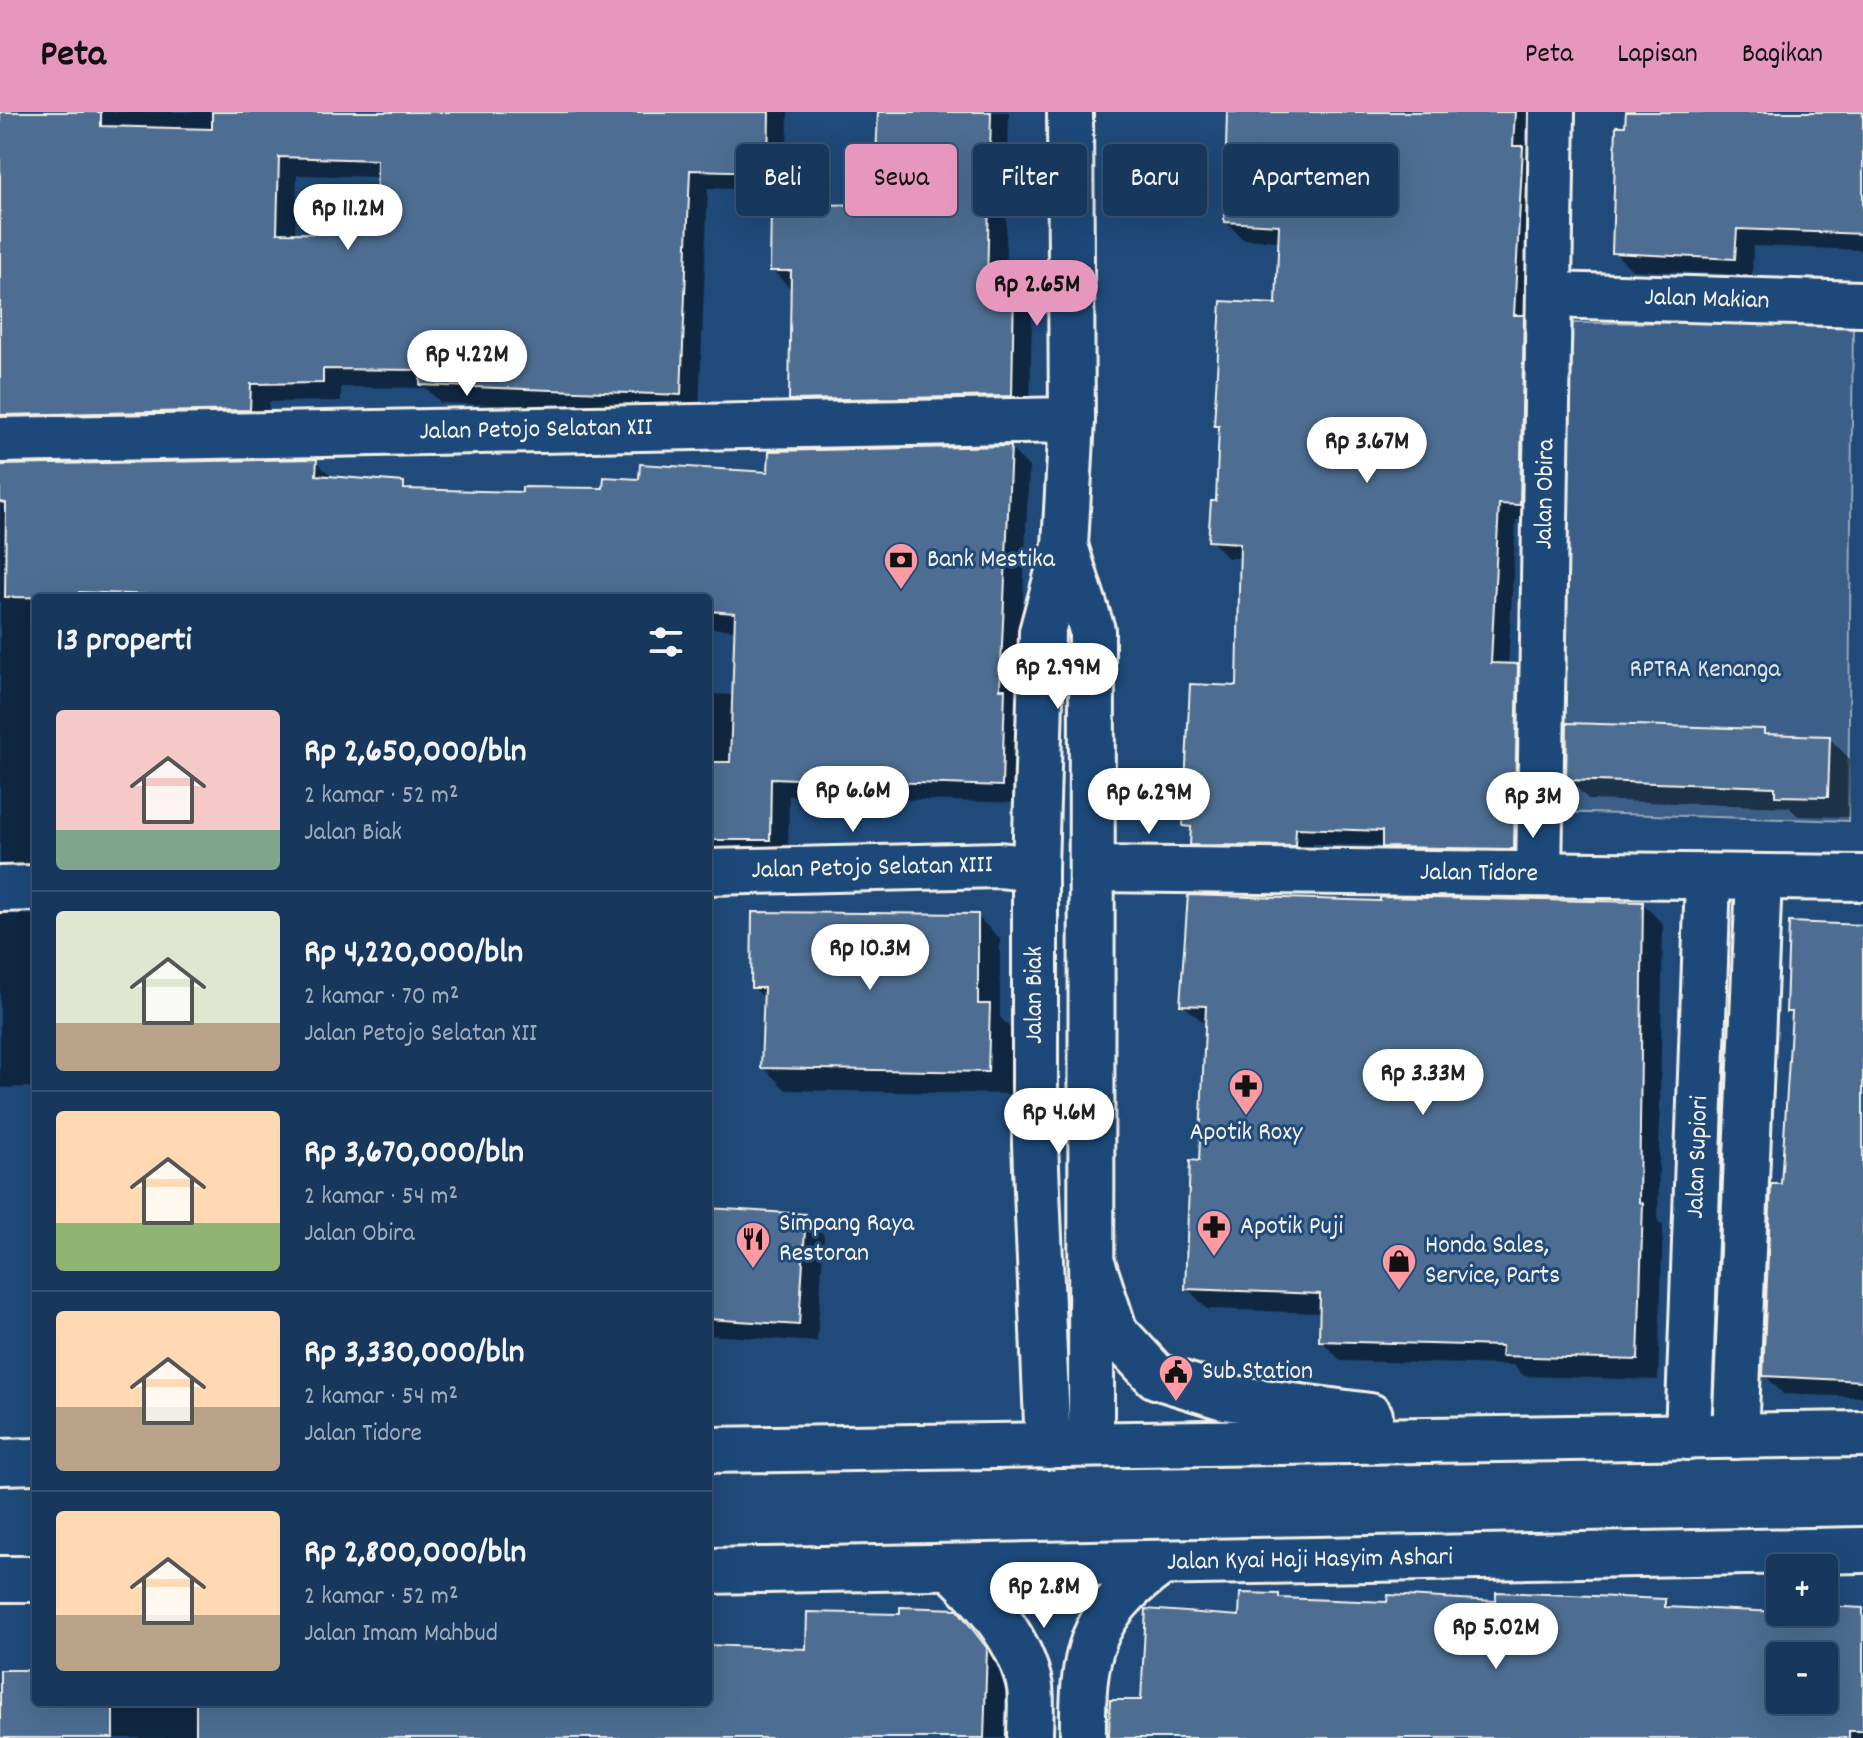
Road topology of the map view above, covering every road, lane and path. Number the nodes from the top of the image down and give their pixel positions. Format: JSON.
{"nodes":[{"id":1,"x":1070,"y":112,"type":"edge"},
{"id":2,"x":1552,"y":112,"type":"edge"},
{"id":3,"x":1549,"y":295,"type":"junction"},
{"id":4,"x":1863,"y":304,"type":"edge"},
{"id":5,"x":1072,"y":420,"type":"junction"},
{"id":6,"x":0,"y":440,"type":"edge"},
{"id":7,"x":1065,"y":546,"type":"junction"},
{"id":8,"x":1035,"y":869,"type":"junction"},
{"id":9,"x":1093,"y":869,"type":"junction"},
{"id":10,"x":712,"y":872,"type":"edge"},
{"id":11,"x":1539,"y":874,"type":"junction"},
{"id":12,"x":1863,"y":878,"type":"edge"},
{"id":13,"x":1708,"y":879,"type":"junction"},
{"id":14,"x":1759,"y":879,"type":"junction"},
{"id":15,"x":32,"y":888,"type":"edge"},
{"id":16,"x":0,"y":889,"type":"edge"},
{"id":17,"x":1093,"y":1265,"type":"junction"},
{"id":18,"x":1863,"y":1434,"type":"edge"},
{"id":19,"x":1735,"y":1436,"type":"junction"},
{"id":20,"x":1688,"y":1437,"type":"junction"},
{"id":21,"x":1510,"y":1438,"type":"junction"},
{"id":22,"x":1091,"y":1444,"type":"junction"},
{"id":23,"x":1048,"y":1446,"type":"junction"},
{"id":24,"x":712,"y":1450,"type":"edge"},
{"id":25,"x":32,"y":1461,"type":"edge"},
{"id":26,"x":0,"y":1462,"type":"edge"},
{"id":27,"x":1863,"y":1550,"type":"edge"},
{"id":28,"x":1160,"y":1564,"type":"junction"},
{"id":29,"x":952,"y":1568,"type":"junction"},
{"id":30,"x":712,"y":1571,"type":"edge"},
{"id":31,"x":0,"y":1579,"type":"edge"},
{"id":32,"x":32,"y":1579,"type":"edge"},
{"id":33,"x":1030,"y":1738,"type":"edge"},
{"id":34,"x":1083,"y":1738,"type":"edge"}],
"edges":[{"from":1,"to":5,"type":"main road","name":"Jalan Biak"},
{"from":2,"to":3,"type":"main road","name":"Jalan Obira"},
{"from":3,"to":4,"type":"main road","name":"Jalan Makian"},
{"from":3,"to":11,"type":"main road","name":"Jalan Obira"},
{"from":5,"to":6,"type":"main road","name":"Jalan Petojo Selatan XII"},
{"from":5,"to":7,"type":"main road","name":"Jalan Biak"},
{"from":7,"to":8,"type":"main road","name":"Jalan Biak"},
{"from":7,"to":9,"type":"main road","name":"Jalan Biak"},
{"from":8,"to":10,"type":"main road","name":"Jalan Petojo Selatan XIII"},
{"from":8,"to":23,"type":"main road","name":"Jalan Biak"},
{"from":9,"to":11,"type":"main road","name":"Jalan Tidore"},
{"from":9,"to":17,"type":"main road","name":"Jalan Biak"},
{"from":11,"to":13,"type":"main road","name":"Jalan Tidore"},
{"from":12,"to":14,"type":"main road","name":"Jalan Tidore"},
{"from":13,"to":14,"type":"main road","name":"Jalan Tidore"},
{"from":13,"to":20,"type":"main road","name":"Jalan Supiori"},
{"from":14,"to":19,"type":"main road","name":"Jalan Supiori"},
{"from":15,"to":16,"type":"main road"},
{"from":17,"to":21,"type":"main road"},
{"from":17,"to":22,"type":"main road","name":"Jalan Biak"},
{"from":18,"to":19,"type":"main road"},
{"from":19,"to":20,"type":"main road"},
{"from":20,"to":21,"type":"main road"},
{"from":21,"to":22,"type":"main road"},
{"from":22,"to":23,"type":"main road"},
{"from":23,"to":24,"type":"main road"},
{"from":25,"to":26,"type":"main road"},
{"from":27,"to":28,"type":"main road","name":"Jalan Kyai Haji Hasyim Ashari"},
{"from":28,"to":29,"type":"main road","name":"Jalan Kyai Haji Hasyim Ashari"},
{"from":28,"to":34,"type":"main road"},
{"from":29,"to":30,"type":"main road","name":"Jalan Kyai Haji Hasyim Ashari"},
{"from":29,"to":33,"type":"main road"},
{"from":31,"to":32,"type":"main road"}]}
